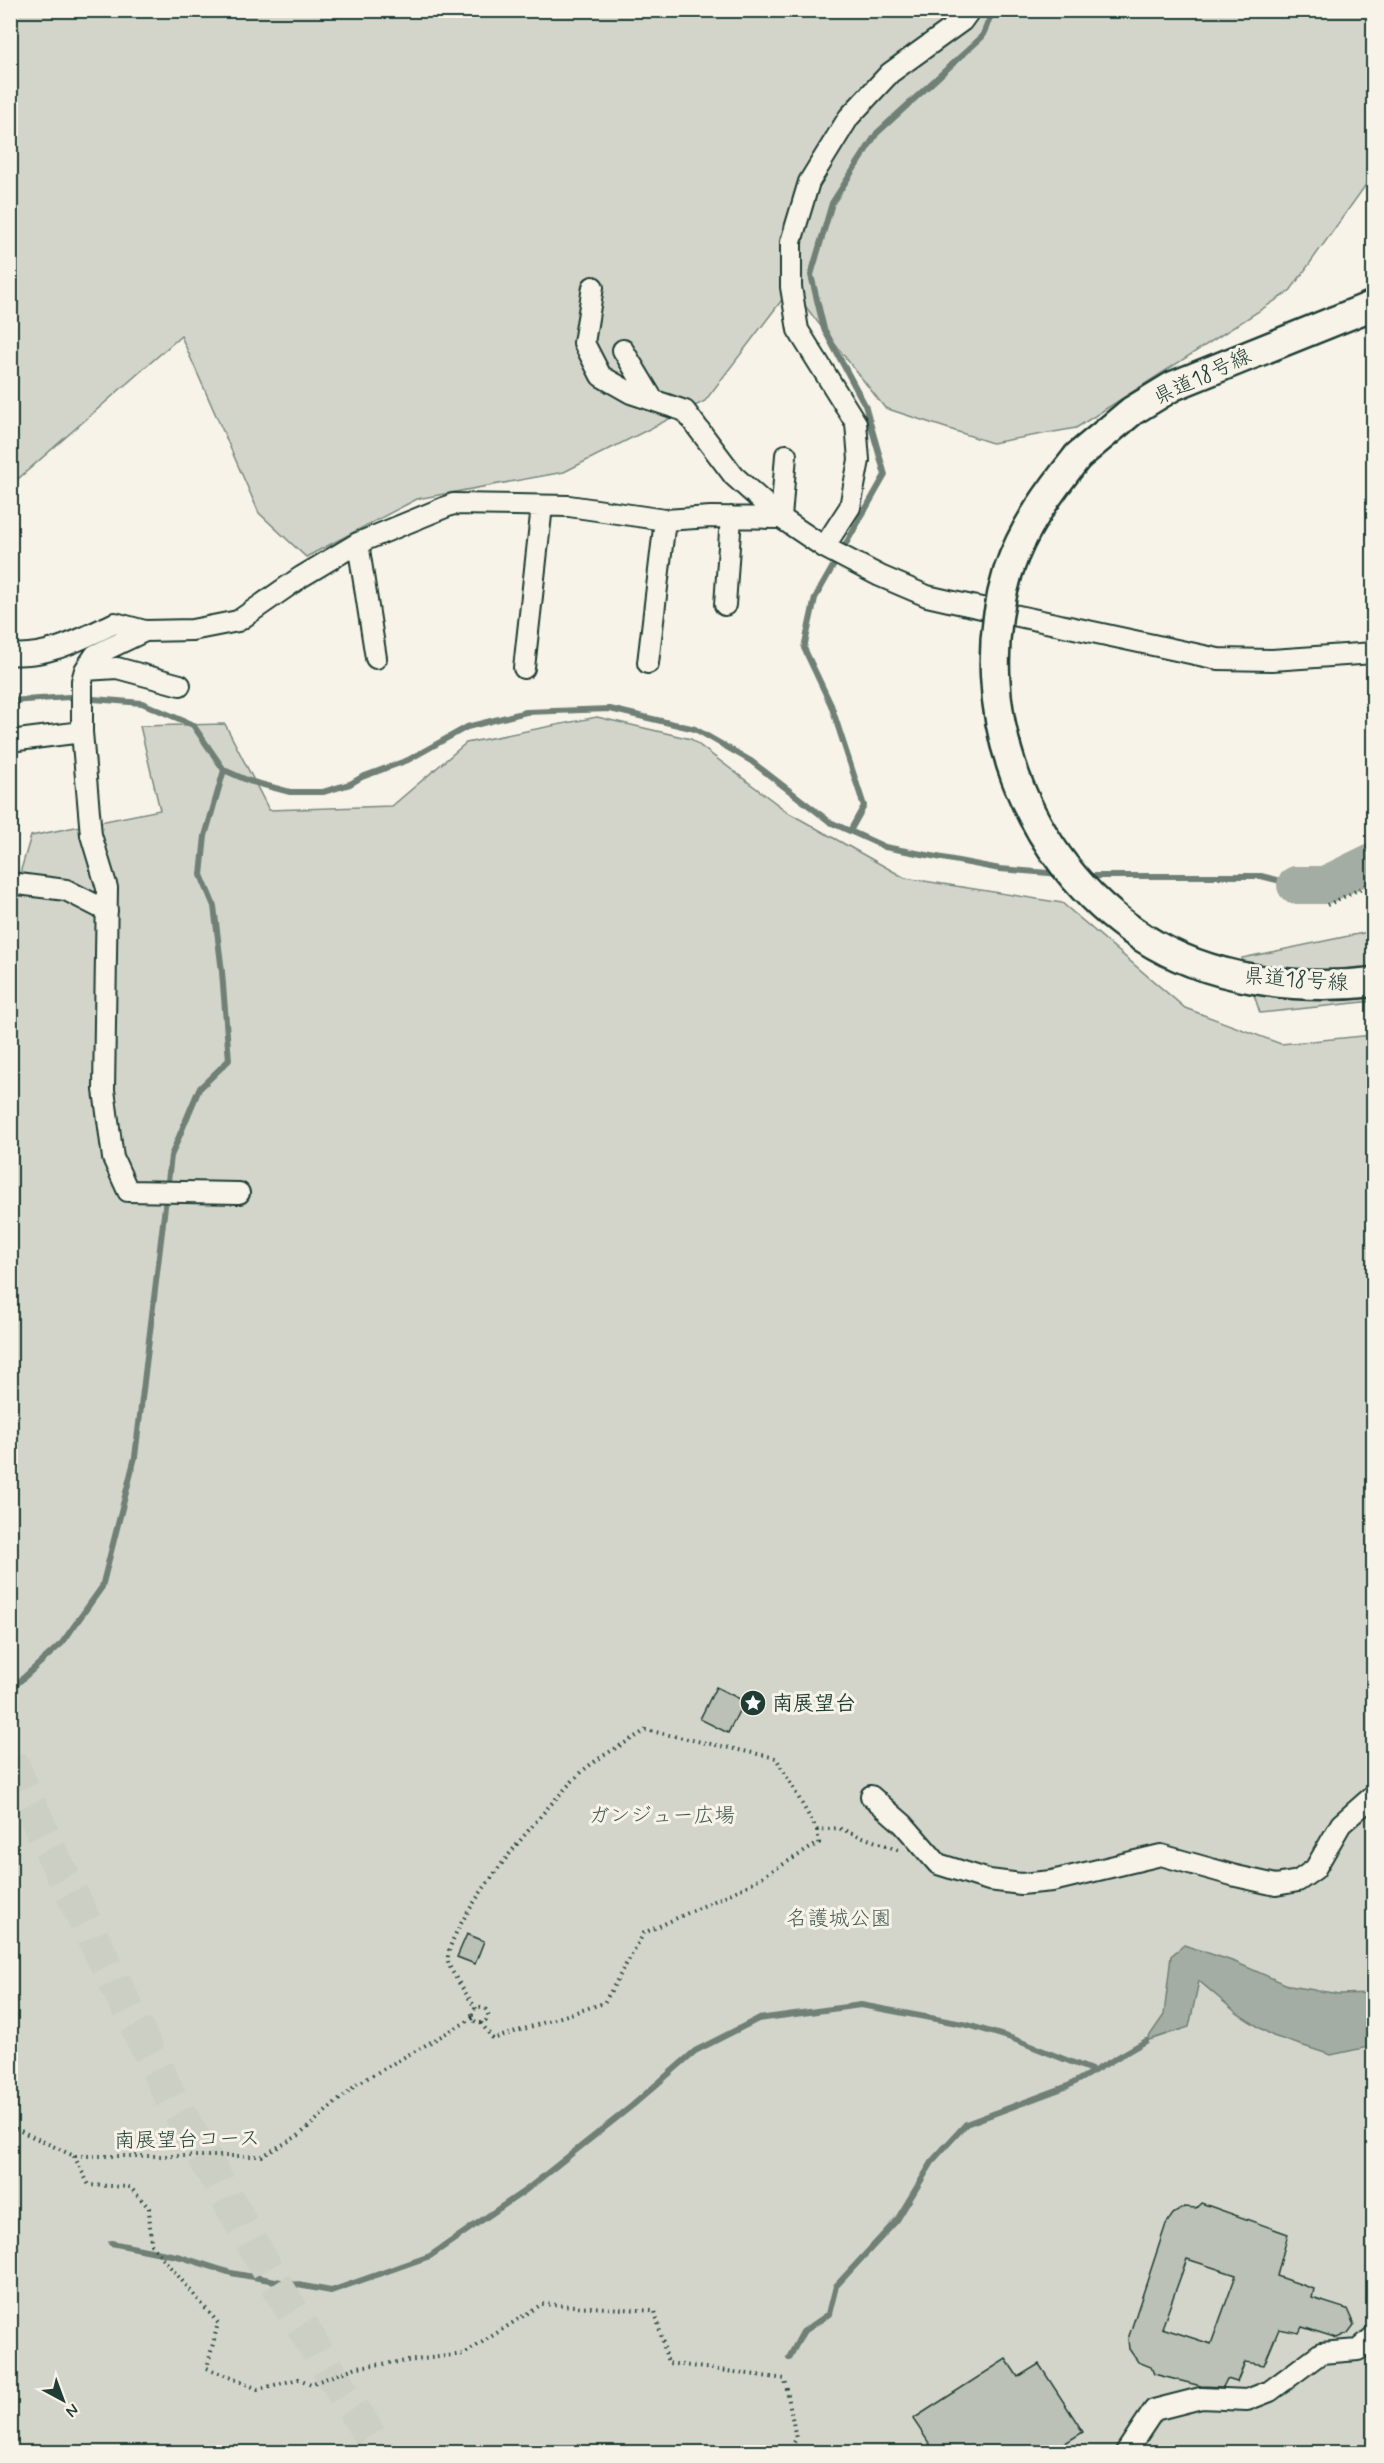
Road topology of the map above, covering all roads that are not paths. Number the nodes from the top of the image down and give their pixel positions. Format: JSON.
{"nodes":[{"id":1,"x":970,"y":10,"type":"edge"},
{"id":2,"x":593,"y":287,"type":"dead end"},
{"id":3,"x":1374,"y":305,"type":"edge"},
{"id":4,"x":623,"y":350,"type":"dead end"},
{"id":5,"x":653,"y":400,"type":"junction"},
{"id":6,"x":786,"y":455,"type":"dead end"},
{"id":7,"x":542,"y":506,"type":"junction"},
{"id":8,"x":731,"y":517,"type":"junction"},
{"id":9,"x":782,"y":518,"type":"junction"},
{"id":10,"x":665,"y":520,"type":"junction"},
{"id":11,"x":358,"y":543,"type":"junction"},
{"id":12,"x":826,"y":548,"type":"junction"},
{"id":13,"x":725,"y":604,"type":"dead end"},
{"id":14,"x":145,"y":632,"type":"junction"},
{"id":15,"x":10,"y":654,"type":"edge"},
{"id":16,"x":1374,"y":654,"type":"edge"},
{"id":17,"x":376,"y":658,"type":"dead end"},
{"id":18,"x":648,"y":663,"type":"dead end"},
{"id":19,"x":525,"y":668,"type":"dead end"},
{"id":20,"x":83,"y":676,"type":"junction"},
{"id":21,"x":180,"y":685,"type":"dead end"},
{"id":22,"x":82,"y":724,"type":"junction"},
{"id":23,"x":10,"y":741,"type":"edge"},
{"id":24,"x":10,"y":883,"type":"edge"},
{"id":25,"x":107,"y":910,"type":"junction"},
{"id":26,"x":1374,"y":982,"type":"edge"},
{"id":27,"x":239,"y":1193,"type":"dead end"},
{"id":28,"x":1374,"y":1795,"type":"edge"},
{"id":29,"x":871,"y":1796,"type":"dead end"},
{"id":30,"x":1374,"y":2336,"type":"edge"},
{"id":31,"x":1126,"y":2452,"type":"edge"}],
"edges":[{"from":1,"to":12,"type":"street"},
{"from":2,"to":5,"type":"street"},
{"from":3,"to":26,"type":"main road","name":"県道18号線","bridge":true},
{"from":4,"to":5,"type":"street"},
{"from":5,"to":9,"type":"street"},
{"from":6,"to":9,"type":"street"},
{"from":7,"to":10,"type":"street"},
{"from":7,"to":11,"type":"street"},
{"from":7,"to":19,"type":"street"},
{"from":8,"to":9,"type":"street"},
{"from":8,"to":10,"type":"street"},
{"from":8,"to":13,"type":"street"},
{"from":9,"to":12,"type":"street"},
{"from":10,"to":18,"type":"street"},
{"from":11,"to":14,"type":"street"},
{"from":11,"to":17,"type":"street"},
{"from":12,"to":16,"type":"street"},
{"from":14,"to":15,"type":"street"},
{"from":14,"to":20,"type":"street"},
{"from":20,"to":21,"type":"street"},
{"from":20,"to":22,"type":"street"},
{"from":22,"to":23,"type":"street"},
{"from":22,"to":25,"type":"street"},
{"from":24,"to":25,"type":"street"},
{"from":25,"to":27,"type":"street"},
{"from":28,"to":29,"type":"street"},
{"from":30,"to":31,"type":"street"}]}
